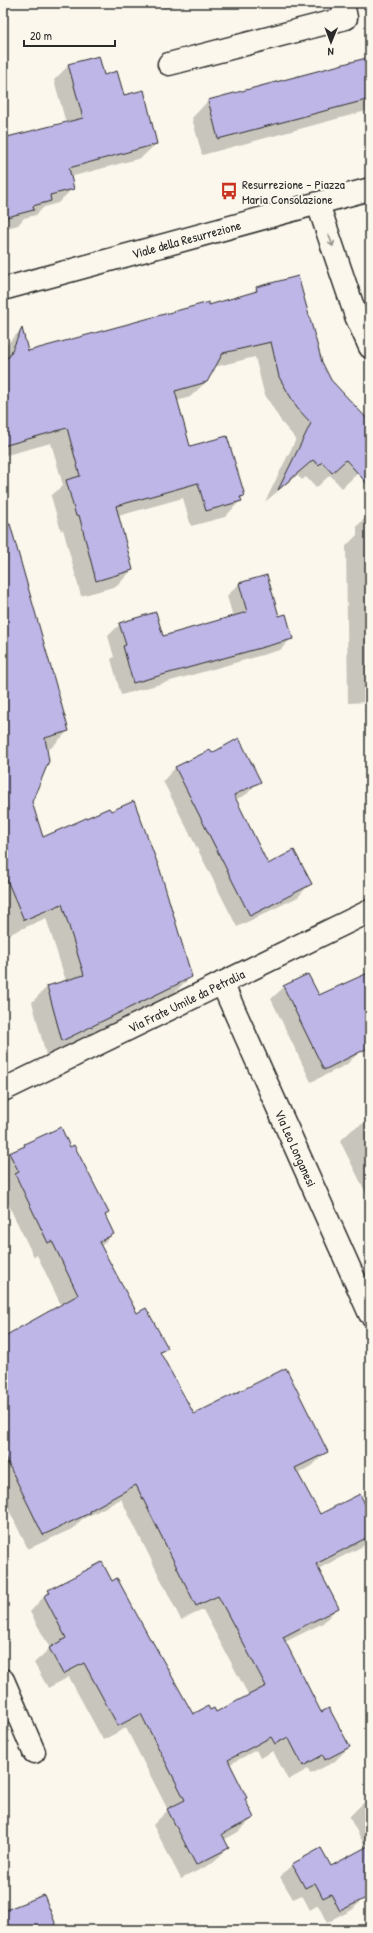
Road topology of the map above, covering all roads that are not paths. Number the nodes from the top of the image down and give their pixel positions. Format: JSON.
{"nodes":[{"id":1,"x":343,"y":3,"type":"edge"},
{"id":2,"x":169,"y":64,"type":"dead end"},
{"id":3,"x":370,"y":189,"type":"edge"},
{"id":4,"x":318,"y":204,"type":"junction"},
{"id":5,"x":3,"y":289,"type":"edge"},
{"id":6,"x":363,"y":314,"type":"edge"},
{"id":7,"x":370,"y":347,"type":"edge"},
{"id":8,"x":370,"y":911,"type":"edge"},
{"id":9,"x":222,"y":983,"type":"junction"},
{"id":10,"x":3,"y":1090,"type":"edge"},
{"id":11,"x":370,"y":1314,"type":"edge"},
{"id":12,"x":3,"y":1680,"type":"edge"},
{"id":13,"x":34,"y":1752,"type":"dead end"}],
"edges":[{"from":1,"to":2,"type":"street"},
{"from":3,"to":4,"type":"street","name":"Viale della Resurrezione"},
{"from":4,"to":5,"type":"street","name":"Viale della Resurrezione"},
{"from":4,"to":6,"type":"street","one_way":true},
{"from":6,"to":7,"type":"street"},
{"from":8,"to":9,"type":"street","name":"Via Frate Umile da Petralia"},
{"from":9,"to":10,"type":"street","name":"Via Frate Umile da Petralia"},
{"from":9,"to":11,"type":"street","name":"Via Leo Longanesi"},
{"from":12,"to":13,"type":"street"}]}
